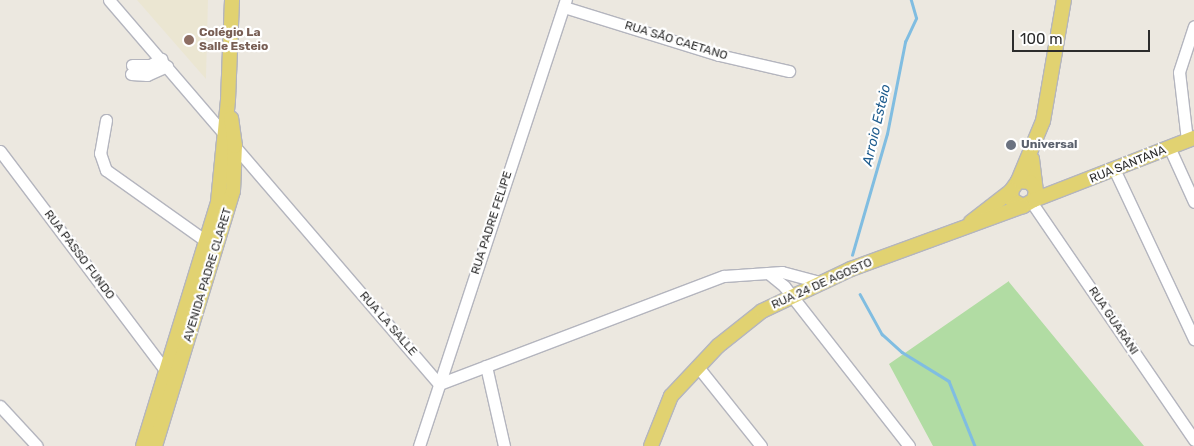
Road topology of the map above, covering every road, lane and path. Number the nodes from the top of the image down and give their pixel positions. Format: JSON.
{"nodes":[{"id":1,"x":109,"y":0,"type":"edge"},
{"id":2,"x":232,"y":0,"type":"edge"},
{"id":3,"x":1064,"y":0,"type":"edge"},
{"id":4,"x":565,"y":4,"type":"edge"},
{"id":5,"x":1194,"y":26,"type":"edge"},
{"id":6,"x":164,"y":62,"type":"junction"},
{"id":7,"x":131,"y":70,"type":"dead end"},
{"id":8,"x":789,"y":71,"type":"dead end"},
{"id":9,"x":228,"y":100,"type":"junction"},
{"id":10,"x":106,"y":120,"type":"dead end"},
{"id":11,"x":224,"y":132,"type":"junction"},
{"id":12,"x":1191,"y":139,"type":"edge"},
{"id":13,"x":235,"y":146,"type":"junction"},
{"id":14,"x":1170,"y":148,"type":"junction"},
{"id":15,"x":0,"y":151,"type":"edge"},
{"id":16,"x":1032,"y":156,"type":"junction"},
{"id":17,"x":1116,"y":171,"type":"junction"},
{"id":18,"x":1014,"y":186,"type":"junction"},
{"id":19,"x":1032,"y":197,"type":"junction"},
{"id":20,"x":1194,"y":202,"type":"edge"},
{"id":21,"x":966,"y":226,"type":"junction"},
{"id":22,"x":206,"y":242,"type":"junction"},
{"id":23,"x":768,"y":273,"type":"junction"},
{"id":24,"x":820,"y":282,"type":"junction"},
{"id":25,"x":789,"y":296,"type":"junction"},
{"id":26,"x":1194,"y":339,"type":"edge"},
{"id":27,"x":486,"y":366,"type":"junction"},
{"id":28,"x":698,"y":367,"type":"junction"},
{"id":29,"x":170,"y":369,"type":"junction"},
{"id":30,"x":439,"y":384,"type":"junction"},
{"id":31,"x":163,"y":403,"type":"junction"},
{"id":32,"x":0,"y":406,"type":"edge"},
{"id":33,"x":875,"y":406,"type":"junction"},
{"id":34,"x":1194,"y":440,"type":"edge"},
{"id":35,"x":36,"y":446,"type":"edge"},
{"id":36,"x":143,"y":446,"type":"edge"},
{"id":37,"x":155,"y":446,"type":"edge"},
{"id":38,"x":419,"y":446,"type":"edge"},
{"id":39,"x":504,"y":446,"type":"edge"},
{"id":40,"x":651,"y":446,"type":"edge"},
{"id":41,"x":761,"y":446,"type":"edge"},
{"id":42,"x":899,"y":446,"type":"edge"},
{"id":43,"x":909,"y":446,"type":"edge"}],
"edges":[{"from":1,"to":6,"type":"street","name":"RUA LA SALLE"},
{"from":2,"to":9,"type":"main road","name":"AVENIDA PADRE CLARET"},
{"from":3,"to":16,"type":"main road","name":"RUA 24 DE AGOSTO"},
{"from":4,"to":8,"type":"street","name":"RUA SÃO CAETANO"},
{"from":4,"to":30,"type":"street","name":"RUA PADRE FELIPE"},
{"from":5,"to":12,"type":"street"},
{"from":6,"to":7,"type":"street"},
{"from":6,"to":11,"type":"street","name":"RUA LA SALLE"},
{"from":9,"to":11,"type":"main road","name":"AVENIDA PADRE CLARET"},
{"from":9,"to":13,"type":"main road","name":"AVENIDA PADRE CLARET"},
{"from":10,"to":22,"type":"street"},
{"from":11,"to":13,"type":"street","name":"RUA LA SALLE"},
{"from":11,"to":22,"type":"main road","name":"AVENIDA PADRE CLARET"},
{"from":12,"to":14,"type":"main road","name":"RUA SANTANA"},
{"from":13,"to":29,"type":"main road","name":"AVENIDA PADRE CLARET"},
{"from":13,"to":30,"type":"street","name":"RUA LA SALLE"},
{"from":14,"to":17,"type":"main road","name":"RUA SANTANA"},
{"from":14,"to":20,"type":"street"},
{"from":15,"to":29,"type":"street","name":"RUA PASSO FUNDO"},
{"from":16,"to":18,"type":"main road","name":"RUA 24 DE AGOSTO"},
{"from":16,"to":19,"type":"main road","name":"RUA 24 DE AGOSTO"},
{"from":17,"to":19,"type":"main road","name":"RUA SANTANA"},
{"from":17,"to":26,"type":"street"},
{"from":18,"to":19,"type":"main road"},
{"from":18,"to":19,"type":"main road"},
{"from":18,"to":21,"type":"main road","name":"RUA 24 DE AGOSTO"},
{"from":19,"to":21,"type":"main road","name":"RUA 24 DE AGOSTO"},
{"from":19,"to":34,"type":"street","name":"RUA GUARANI"},
{"from":21,"to":24,"type":"main road","name":"RUA 24 DE AGOSTO"},
{"from":22,"to":29,"type":"main road","name":"AVENIDA PADRE CLARET"},
{"from":23,"to":24,"type":"street"},
{"from":23,"to":25,"type":"street"},
{"from":23,"to":27,"type":"street"},
{"from":24,"to":25,"type":"main road","name":"RUA 24 DE AGOSTO"},
{"from":25,"to":28,"type":"main road","name":"RUA 24 DE AGOSTO"},
{"from":25,"to":33,"type":"street"},
{"from":27,"to":30,"type":"street"},
{"from":27,"to":39,"type":"street"},
{"from":28,"to":40,"type":"main road","name":"RUA 24 DE AGOSTO"},
{"from":28,"to":41,"type":"street"},
{"from":29,"to":31,"type":"main road","name":"AVENIDA PADRE CLARET"},
{"from":30,"to":38,"type":"street","name":"RUA PADRE FELIPE"},
{"from":31,"to":36,"type":"main road","name":"AVENIDA PADRE CLARET"},
{"from":31,"to":37,"type":"main road","name":"AVENIDA PADRE CLARET"},
{"from":32,"to":35,"type":"street"},
{"from":33,"to":42,"type":"street"},
{"from":33,"to":43,"type":"street"}]}
